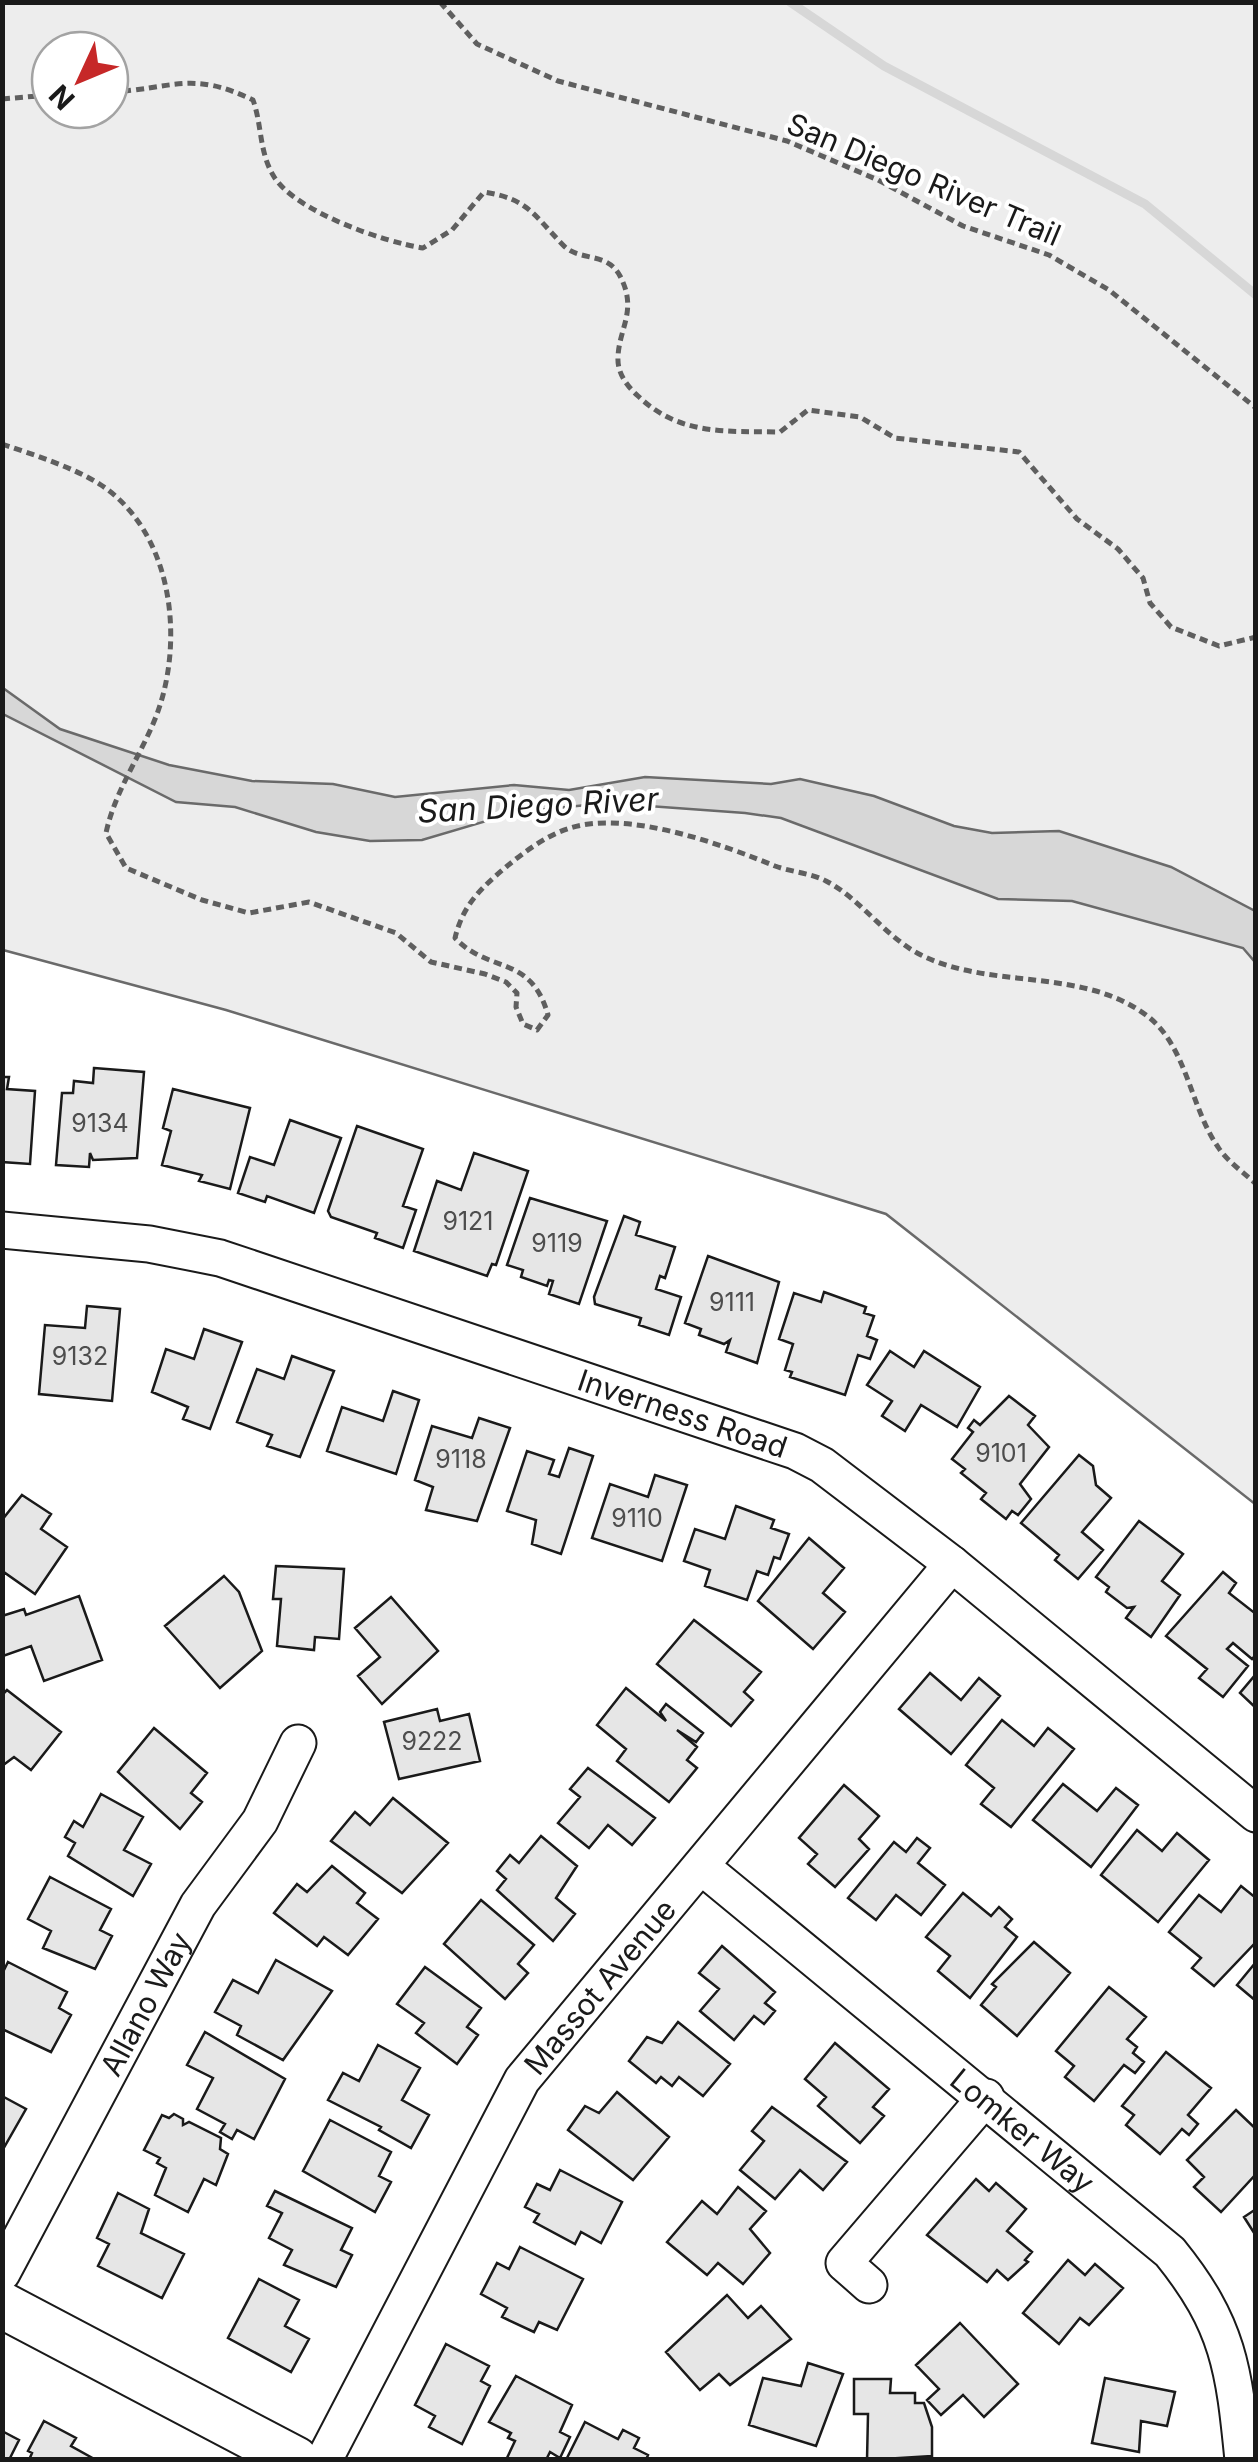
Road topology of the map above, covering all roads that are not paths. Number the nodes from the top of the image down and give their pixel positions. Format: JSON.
{"nodes":[{"id":1,"x":2,"y":1230,"type":"edge"},
{"id":2,"x":952,"y":1564,"type":"junction"},
{"id":3,"x":298,"y":1742,"type":"dead end"},
{"id":4,"x":1256,"y":1814,"type":"edge"},
{"id":5,"x":702,"y":1867,"type":"junction"},
{"id":6,"x":986,"y":2097,"type":"junction"},
{"id":7,"x":2,"y":2273,"type":"edge"},
{"id":8,"x":869,"y":2285,"type":"dead end"},
{"id":9,"x":2,"y":2305,"type":"edge"},
{"id":10,"x":296,"y":2460,"type":"edge"},
{"id":11,"x":324,"y":2460,"type":"edge"},
{"id":12,"x":1243,"y":2460,"type":"edge"}],
"edges":[{"from":1,"to":2,"type":"street","name":"Inverness Road"},
{"from":2,"to":4,"type":"street","name":"Inverness Road"},
{"from":2,"to":5,"type":"street","name":"Massot Avenue"},
{"from":3,"to":7,"type":"street","name":"Allano Way"},
{"from":5,"to":6,"type":"street","name":"Lomker Way"},
{"from":5,"to":11,"type":"street","name":"Massot Avenue"},
{"from":6,"to":8,"type":"street"},
{"from":6,"to":12,"type":"street","name":"Lomker Way"},
{"from":9,"to":10,"type":"main road"}]}
